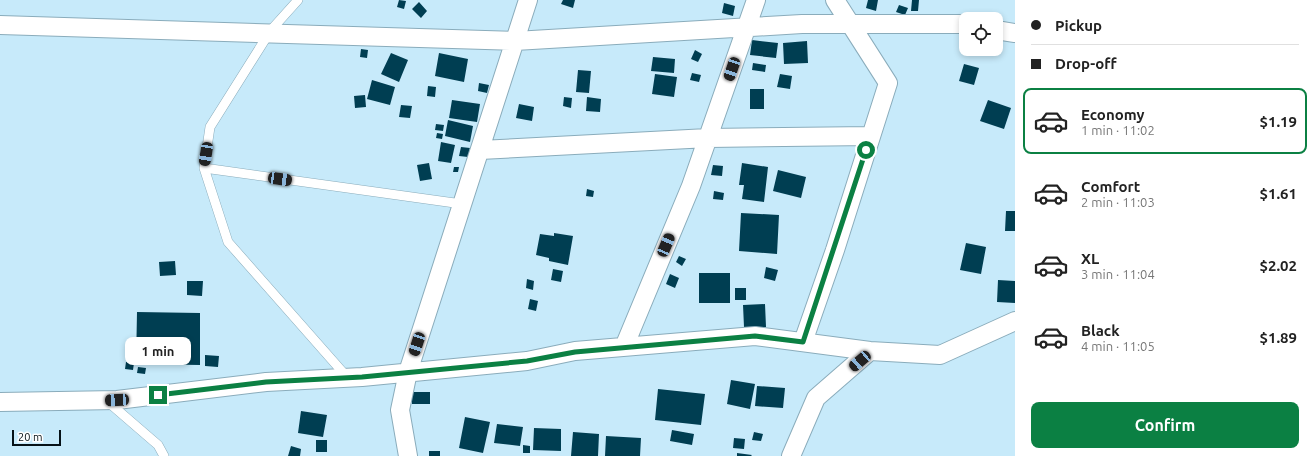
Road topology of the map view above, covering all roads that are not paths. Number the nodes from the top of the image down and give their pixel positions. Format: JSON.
{"nodes":[{"id":1,"x":298,"y":0,"type":"edge"},
{"id":2,"x":528,"y":0,"type":"edge"},
{"id":3,"x":756,"y":0,"type":"edge"},
{"id":4,"x":835,"y":0,"type":"edge"},
{"id":5,"x":849,"y":23,"type":"junction"},
{"id":6,"x":959,"y":24,"type":"edge"},
{"id":7,"x":0,"y":25,"type":"edge"},
{"id":8,"x":747,"y":27,"type":"junction"},
{"id":9,"x":1003,"y":31,"type":"edge"},
{"id":10,"x":1015,"y":33,"type":"edge"},
{"id":11,"x":268,"y":34,"type":"junction"},
{"id":12,"x":515,"y":42,"type":"junction"},
{"id":13,"x":871,"y":136,"type":"junction"},
{"id":14,"x":708,"y":138,"type":"junction"},
{"id":15,"x":480,"y":150,"type":"junction"},
{"id":16,"x":204,"y":168,"type":"junction"},
{"id":17,"x":462,"y":204,"type":"junction"},
{"id":18,"x":1015,"y":321,"type":"edge"},
{"id":19,"x":803,"y":342,"type":"junction"},
{"id":20,"x":624,"y":347,"type":"junction"},
{"id":21,"x":870,"y":351,"type":"junction"},
{"id":22,"x":408,"y":372,"type":"junction"},
{"id":23,"x":348,"y":378,"type":"junction"},
{"id":24,"x":106,"y":400,"type":"junction"},
{"id":25,"x":0,"y":402,"type":"edge"},
{"id":26,"x":164,"y":456,"type":"edge"},
{"id":27,"x":408,"y":456,"type":"edge"},
{"id":28,"x":791,"y":456,"type":"edge"}],
"edges":[{"from":1,"to":11,"type":"lane"},
{"from":2,"to":12,"type":"street"},
{"from":3,"to":8,"type":"street"},
{"from":4,"to":5,"type":"street"},
{"from":5,"to":6,"type":"street"},
{"from":5,"to":8,"type":"street"},
{"from":5,"to":13,"type":"street"},
{"from":7,"to":11,"type":"street"},
{"from":8,"to":12,"type":"street"},
{"from":8,"to":14,"type":"street"},
{"from":9,"to":10,"type":"street"},
{"from":11,"to":12,"type":"street"},
{"from":11,"to":16,"type":"lane"},
{"from":12,"to":15,"type":"street"},
{"from":13,"to":14,"type":"street"},
{"from":13,"to":19,"type":"street"},
{"from":14,"to":15,"type":"street"},
{"from":14,"to":20,"type":"street"},
{"from":15,"to":17,"type":"street"},
{"from":16,"to":17,"type":"lane"},
{"from":16,"to":23,"type":"lane"},
{"from":17,"to":22,"type":"street"},
{"from":18,"to":21,"type":"street"},
{"from":19,"to":20,"type":"street"},
{"from":19,"to":21,"type":"street"},
{"from":20,"to":22,"type":"street"},
{"from":21,"to":28,"type":"street"},
{"from":22,"to":23,"type":"street"},
{"from":22,"to":27,"type":"street"},
{"from":23,"to":24,"type":"street"},
{"from":24,"to":25,"type":"street"},
{"from":24,"to":26,"type":"lane"}]}
